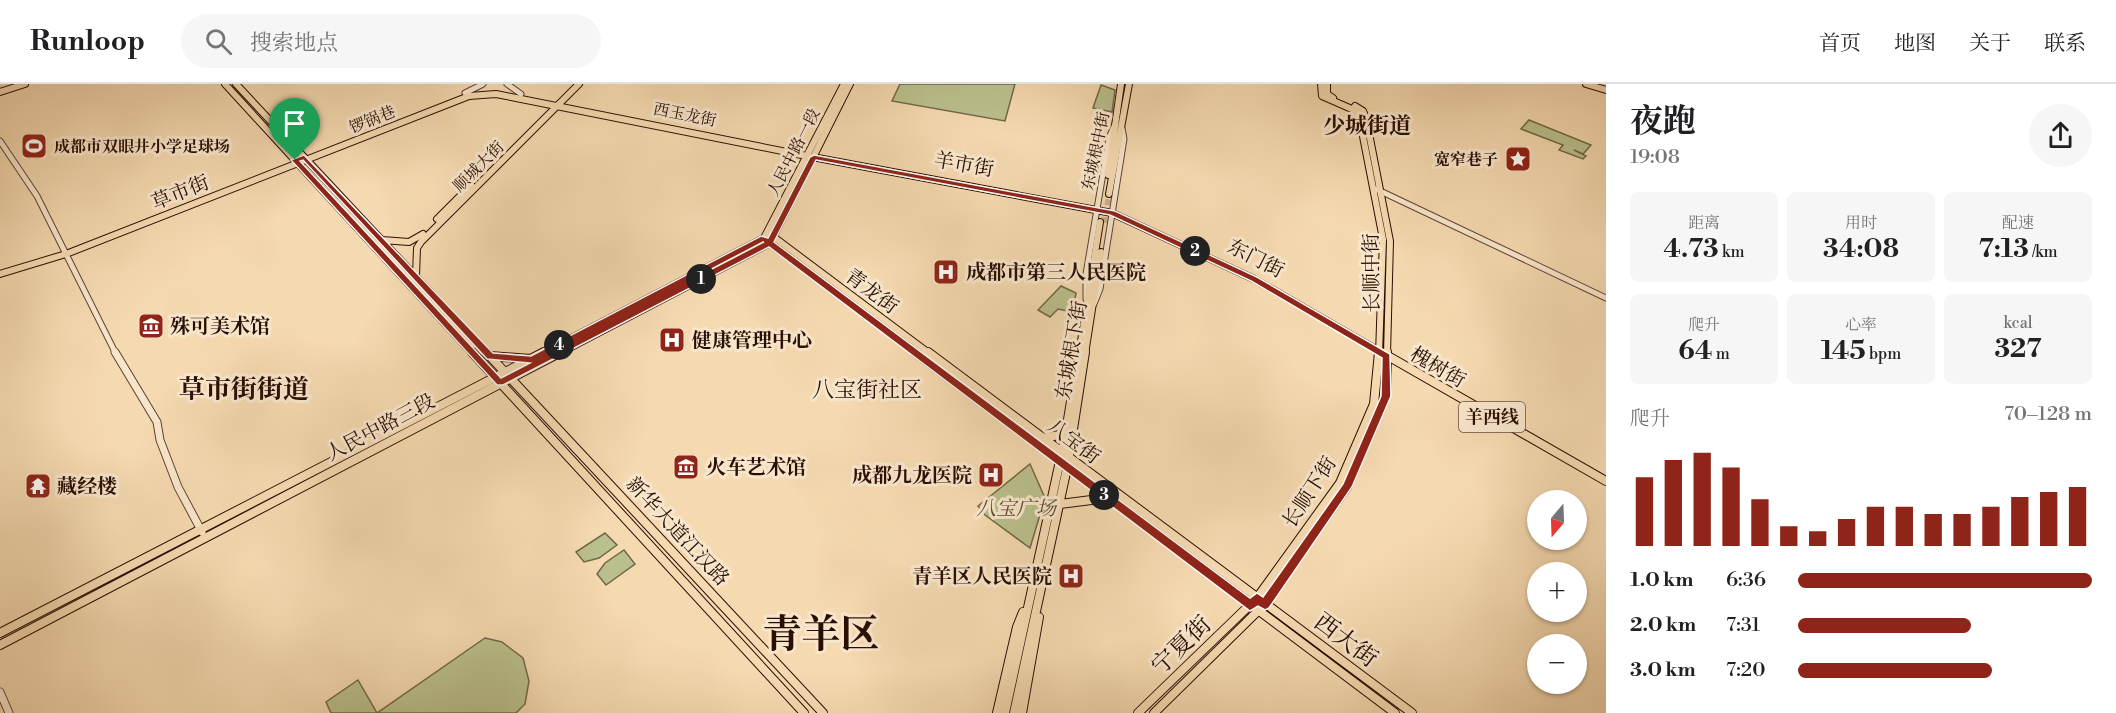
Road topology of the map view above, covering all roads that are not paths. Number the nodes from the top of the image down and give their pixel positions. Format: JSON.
{"nodes":[{"id":1,"x":25,"y":84,"type":"edge"},
{"id":2,"x":225,"y":84,"type":"edge"},
{"id":3,"x":236,"y":84,"type":"edge"},
{"id":4,"x":483,"y":84,"type":"edge"},
{"id":5,"x":507,"y":84,"type":"edge"},
{"id":6,"x":572,"y":84,"type":"edge"},
{"id":7,"x":579,"y":84,"type":"edge"},
{"id":8,"x":844,"y":84,"type":"edge"},
{"id":9,"x":850,"y":84,"type":"edge"},
{"id":10,"x":1121,"y":84,"type":"edge"},
{"id":11,"x":1129,"y":84,"type":"edge"},
{"id":12,"x":1321,"y":84,"type":"edge"},
{"id":13,"x":1327,"y":84,"type":"edge"},
{"id":14,"x":1586,"y":84,"type":"edge"},
{"id":15,"x":1597,"y":84,"type":"edge"},
{"id":16,"x":1606,"y":88,"type":"edge"},
{"id":17,"x":0,"y":92,"type":"edge"},
{"id":18,"x":465,"y":93,"type":"junction"},
{"id":19,"x":521,"y":94,"type":"junction"},
{"id":20,"x":557,"y":104,"type":"junction"},
{"id":21,"x":1118,"y":124,"type":"junction"},
{"id":22,"x":0,"y":141,"type":"edge"},
{"id":23,"x":811,"y":155,"type":"junction"},
{"id":24,"x":306,"y":158,"type":"junction"},
{"id":25,"x":296,"y":161,"type":"junction"},
{"id":26,"x":1376,"y":189,"type":"junction"},
{"id":27,"x":1107,"y":194,"type":"tunnel mouth"},
{"id":28,"x":1097,"y":208,"type":"junction"},
{"id":29,"x":1113,"y":211,"type":"junction"},
{"id":30,"x":1103,"y":222,"type":"tunnel mouth"},
{"id":31,"x":768,"y":238,"type":"junction"},
{"id":32,"x":382,"y":240,"type":"junction"},
{"id":33,"x":64,"y":252,"type":"junction"},
{"id":34,"x":0,"y":269,"type":"edge"},
{"id":35,"x":0,"y":274,"type":"edge"},
{"id":36,"x":416,"y":276,"type":"junction"},
{"id":37,"x":1606,"y":298,"type":"edge"},
{"id":38,"x":1090,"y":304,"type":"junction"},
{"id":39,"x":1383,"y":351,"type":"junction"},
{"id":40,"x":490,"y":356,"type":"junction"},
{"id":41,"x":532,"y":359,"type":"junction"},
{"id":42,"x":508,"y":375,"type":"junction"},
{"id":43,"x":954,"y":377,"type":"junction"},
{"id":44,"x":498,"y":380,"type":"junction"},
{"id":45,"x":1065,"y":434,"type":"junction"},
{"id":46,"x":1041,"y":438,"type":"junction"},
{"id":47,"x":1064,"y":461,"type":"junction"},
{"id":48,"x":1606,"y":476,"type":"edge"},
{"id":49,"x":1606,"y":482,"type":"edge"},
{"id":50,"x":1107,"y":498,"type":"junction"},
{"id":51,"x":1060,"y":504,"type":"junction"},
{"id":52,"x":203,"y":534,"type":"junction"},
{"id":53,"x":1036,"y":593,"type":"junction"},
{"id":54,"x":1258,"y":605,"type":"junction"},
{"id":55,"x":0,"y":633,"type":"edge"},
{"id":56,"x":0,"y":645,"type":"edge"},
{"id":57,"x":0,"y":692,"type":"edge"},
{"id":58,"x":9,"y":713,"type":"edge"},
{"id":59,"x":804,"y":713,"type":"edge"},
{"id":60,"x":823,"y":713,"type":"edge"},
{"id":61,"x":997,"y":713,"type":"edge"},
{"id":62,"x":1005,"y":713,"type":"edge"},
{"id":63,"x":1014,"y":713,"type":"edge"},
{"id":64,"x":1022,"y":713,"type":"edge"},
{"id":65,"x":1138,"y":713,"type":"edge"},
{"id":66,"x":1154,"y":713,"type":"edge"},
{"id":67,"x":1395,"y":713,"type":"edge"},
{"id":68,"x":1412,"y":713,"type":"edge"}],
"edges":[{"from":1,"to":17,"type":"main road"},
{"from":2,"to":25,"type":"main road","name":"新华大道江汉路"},
{"from":3,"to":24,"type":"main road","name":"新华大道江汉路"},
{"from":4,"to":18,"type":"street"},
{"from":5,"to":19,"type":"street"},
{"from":6,"to":20,"type":"main road","name":"顺城大街"},
{"from":7,"to":20,"type":"main road","name":"顺城大街"},
{"from":8,"to":23,"type":"main road","name":"人民中路一段"},
{"from":9,"to":23,"type":"main road","name":"人民中路一段"},
{"from":10,"to":21,"type":"main road","name":"东城根中街"},
{"from":11,"to":21,"type":"main road","name":"东城根中街"},
{"from":12,"to":26,"type":"main road"},
{"from":13,"to":26,"type":"main road"},
{"from":14,"to":16,"type":"main road"},
{"from":15,"to":16,"type":"main road"},
{"from":18,"to":19,"type":"main road","name":"锣锅巷"},
{"from":18,"to":24,"type":"main road","name":"锣锅巷"},
{"from":19,"to":20,"type":"main road","name":"锣锅巷"},
{"from":20,"to":23,"type":"main road","name":"西玉龙街"},
{"from":20,"to":24,"type":"main road","name":"锣锅巷"},
{"from":20,"to":32,"type":"main road","name":"顺城大街"},
{"from":20,"to":36,"type":"main road","name":"顺城大街"},
{"from":21,"to":27,"type":"main road"},
{"from":21,"to":28,"type":"street","name":"东城根中街"},
{"from":21,"to":29,"type":"street","name":"东城根中街"},
{"from":22,"to":33,"type":"street"},
{"from":23,"to":28,"type":"main road","name":"羊市街"},
{"from":23,"to":31,"type":"main road","name":"人民中路一段"},
{"from":24,"to":25,"type":"main road","name":"草市街"},
{"from":24,"to":32,"type":"main road","name":"新华大道江汉路"},
{"from":25,"to":33,"type":"main road","name":"草市街"},
{"from":25,"to":44,"type":"main road","name":"新华大道江汉路"},
{"from":26,"to":37,"type":"street"},
{"from":26,"to":39,"type":"main road","name":"长顺中街"},
{"from":28,"to":29,"type":"main road","name":"羊市街"},
{"from":28,"to":38,"type":"street","name":"东城根下街"},
{"from":29,"to":38,"type":"street","name":"东城根下街"},
{"from":29,"to":39,"type":"main road","name":"东门街"},
{"from":30,"to":38,"type":"main road"},
{"from":31,"to":41,"type":"main road","name":"人民中路三段"},
{"from":31,"to":42,"type":"main road","name":"人民中路三段"},
{"from":31,"to":43,"type":"main road","name":"青龙街"},
{"from":32,"to":36,"type":"main road","name":"新华大道江汉路"},
{"from":33,"to":34,"type":"main road"},
{"from":33,"to":35,"type":"main road"},
{"from":33,"to":52,"type":"street"},
{"from":36,"to":40,"type":"main road","name":"新华大道江汉路"},
{"from":38,"to":45,"type":"main road","name":"东城根下街"},
{"from":38,"to":47,"type":"main road","name":"东城根下街"},
{"from":39,"to":48,"type":"main road","name":"槐树街","number":"羊西线"},
{"from":39,"to":49,"type":"main road","name":"槐树街","number":"羊西线"},
{"from":39,"to":54,"type":"main road","name":"长顺下街"},
{"from":40,"to":41,"type":"main road"},
{"from":40,"to":42,"type":"main road","name":"新华大道江汉路"},
{"from":41,"to":42,"type":"main road","name":"人民中路三段"},
{"from":42,"to":44,"type":"main road","name":"人民中路三段"},
{"from":42,"to":60,"type":"main road","name":"新华大道江汉路"},
{"from":43,"to":46,"type":"main road","name":"八宝街"},
{"from":43,"to":47,"type":"main road","name":"八宝街"},
{"from":44,"to":52,"type":"main road","name":"人民中路三段"},
{"from":44,"to":59,"type":"main road","name":"新华大道江汉路"},
{"from":45,"to":46,"type":"main road"},
{"from":45,"to":47,"type":"main road","name":"东城根下街"},
{"from":46,"to":47,"type":"main road","name":"八宝街"},
{"from":47,"to":50,"type":"main road","name":"八宝街"},
{"from":47,"to":51,"type":"main road"},
{"from":47,"to":53,"type":"main road"},
{"from":47,"to":54,"type":"main road","name":"八宝街"},
{"from":50,"to":51,"type":"main road"},
{"from":50,"to":54,"type":"main road","name":"八宝街"},
{"from":51,"to":53,"type":"main road"},
{"from":52,"to":55,"type":"main road","name":"人民中路三段"},
{"from":52,"to":56,"type":"main road","name":"人民中路三段"},
{"from":53,"to":61,"type":"main road"},
{"from":53,"to":62,"type":"main road"},
{"from":53,"to":63,"type":"main road"},
{"from":53,"to":64,"type":"main road"},
{"from":54,"to":65,"type":"main road","name":"宁夏街"},
{"from":54,"to":66,"type":"main road","name":"宁夏街"},
{"from":54,"to":67,"type":"main road","name":"西大街"},
{"from":54,"to":68,"type":"main road","name":"西大街"},
{"from":57,"to":58,"type":"street"}]}
